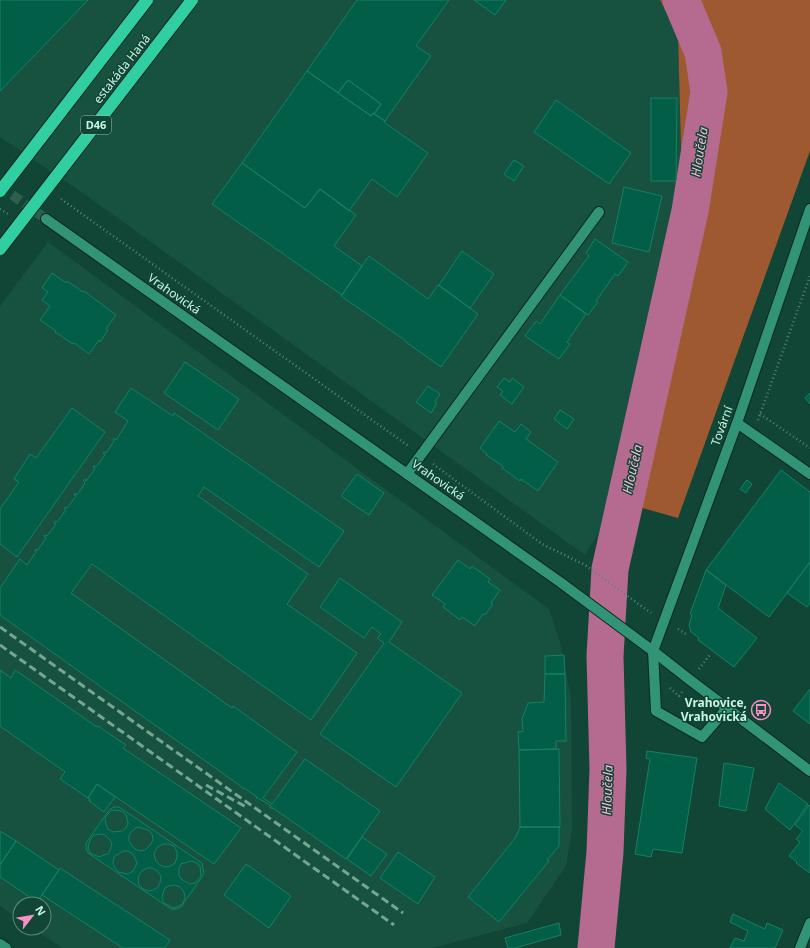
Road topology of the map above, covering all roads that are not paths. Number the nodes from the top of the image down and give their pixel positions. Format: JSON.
{"nodes":[{"id":1,"x":147,"y":0,"type":"edge"},
{"id":2,"x":192,"y":0,"type":"edge"},
{"id":3,"x":0,"y":191,"type":"edge"},
{"id":4,"x":810,"y":209,"type":"edge"},
{"id":5,"x":599,"y":212,"type":"dead end"},
{"id":6,"x":46,"y":219,"type":"tunnel mouth"},
{"id":7,"x":0,"y":249,"type":"edge"},
{"id":8,"x":737,"y":423,"type":"junction"},
{"id":9,"x":407,"y":474,"type":"junction"},
{"id":10,"x":810,"y":474,"type":"edge"},
{"id":11,"x":653,"y":651,"type":"junction"},
{"id":12,"x":727,"y":708,"type":"junction"},
{"id":13,"x":810,"y":771,"type":"edge"},
{"id":14,"x":810,"y":923,"type":"edge"},
{"id":15,"x":0,"y":944,"type":"edge"},
{"id":16,"x":6,"y":948,"type":"edge"},
{"id":17,"x":800,"y":948,"type":"edge"}],
"edges":[{"from":1,"to":3,"type":"highway","name":"estakáda Haná","bridge":true},
{"from":2,"to":7,"type":"highway","name":"estakáda Haná","number":"D46","bridge":true},
{"from":4,"to":8,"type":"street","name":"Tovární"},
{"from":5,"to":9,"type":"street"},
{"from":6,"to":9,"type":"street","name":"Vrahovická"},
{"from":8,"to":10,"type":"street"},
{"from":8,"to":11,"type":"street","name":"Tovární"},
{"from":9,"to":11,"type":"street","name":"Vrahovická"},
{"from":11,"to":12,"type":"street","name":"Vrahovická"},
{"from":11,"to":12,"type":"street"},
{"from":12,"to":13,"type":"street","name":"Vrahovická"},
{"from":14,"to":17,"type":"street"},
{"from":15,"to":16,"type":"street"}]}
